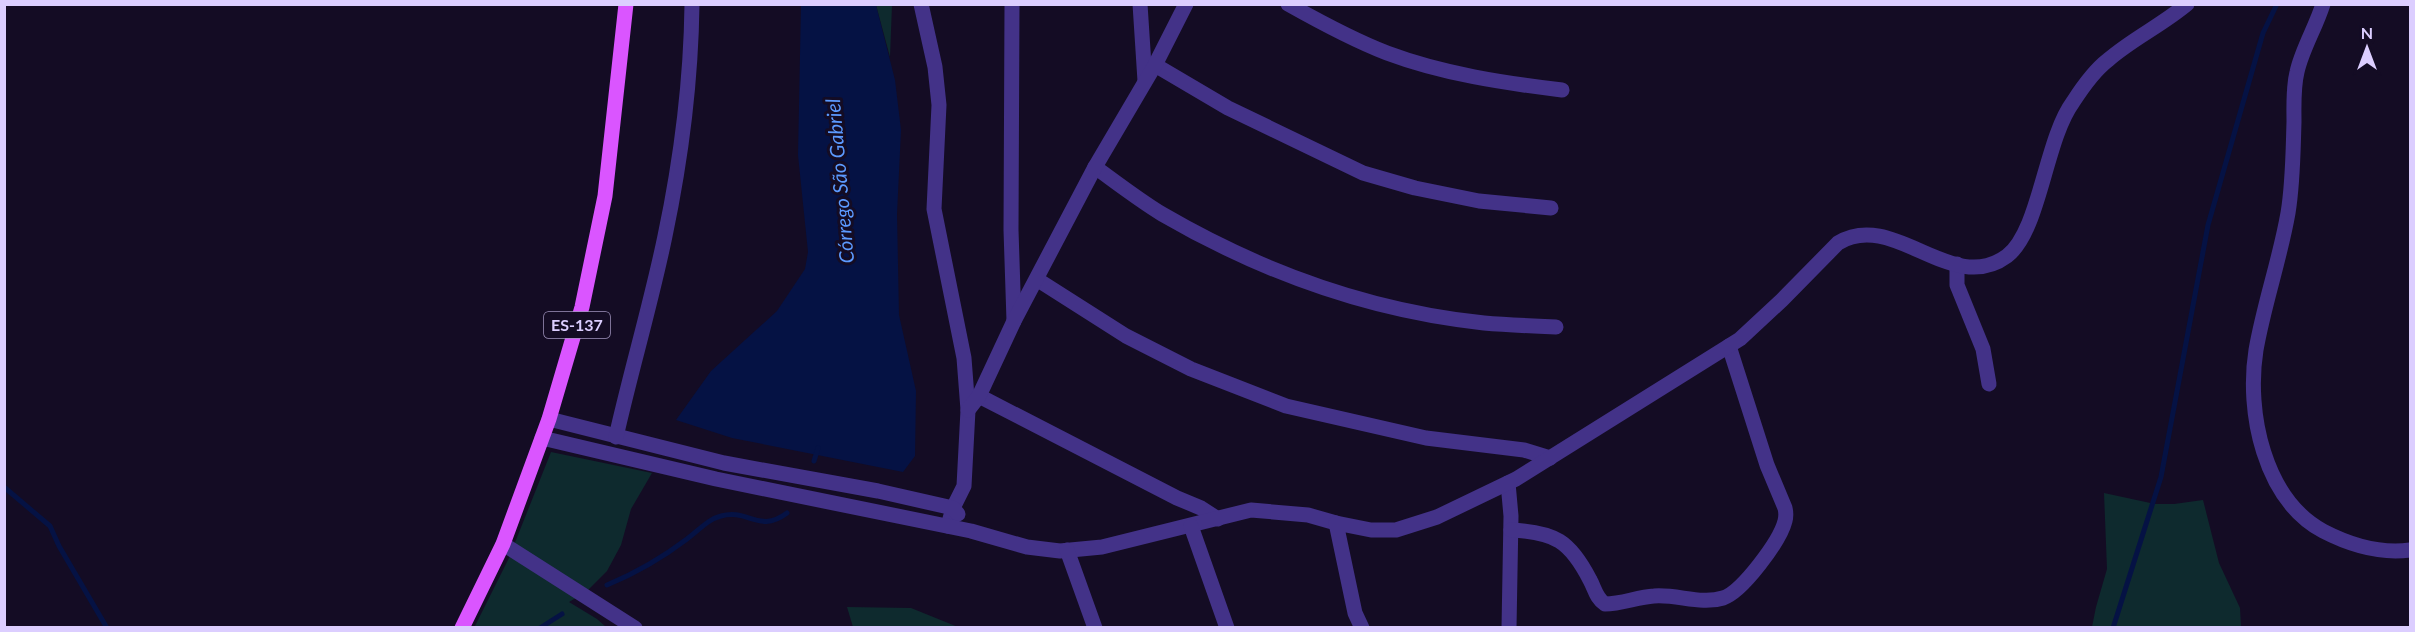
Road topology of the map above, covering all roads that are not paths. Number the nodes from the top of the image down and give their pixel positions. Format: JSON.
{"nodes":[{"id":1,"x":626,"y":4,"type":"edge"},
{"id":2,"x":692,"y":4,"type":"edge"},
{"id":3,"x":921,"y":4,"type":"edge"},
{"id":4,"x":1012,"y":4,"type":"edge"},
{"id":5,"x":1140,"y":4,"type":"edge"},
{"id":6,"x":1186,"y":4,"type":"edge"},
{"id":7,"x":1288,"y":4,"type":"edge"},
{"id":8,"x":2187,"y":4,"type":"edge"},
{"id":9,"x":2323,"y":4,"type":"edge"},
{"id":10,"x":1155,"y":65,"type":"junction"},
{"id":11,"x":1145,"y":81,"type":"junction"},
{"id":12,"x":1562,"y":90,"type":"dead end"},
{"id":13,"x":1095,"y":167,"type":"junction"},
{"id":14,"x":1551,"y":208,"type":"dead end"},
{"id":15,"x":1957,"y":264,"type":"junction"},
{"id":16,"x":1038,"y":280,"type":"junction"},
{"id":17,"x":1014,"y":321,"type":"junction"},
{"id":18,"x":1556,"y":327,"type":"dead end"},
{"id":19,"x":1729,"y":346,"type":"junction"},
{"id":20,"x":1989,"y":384,"type":"dead end"},
{"id":21,"x":979,"y":396,"type":"junction"},
{"id":22,"x":968,"y":410,"type":"junction"},
{"id":23,"x":549,"y":419,"type":"junction"},
{"id":24,"x":616,"y":437,"type":"junction"},
{"id":25,"x":542,"y":438,"type":"junction"},
{"id":26,"x":1550,"y":458,"type":"junction"},
{"id":27,"x":1508,"y":483,"type":"junction"},
{"id":28,"x":953,"y":508,"type":"junction"},
{"id":29,"x":1218,"y":519,"type":"junction"},
{"id":30,"x":1336,"y":523,"type":"junction"},
{"id":31,"x":948,"y":526,"type":"junction"},
{"id":32,"x":1191,"y":526,"type":"junction"},
{"id":33,"x":1511,"y":530,"type":"junction"},
{"id":34,"x":971,"y":531,"type":"junction"},
{"id":35,"x":503,"y":544,"type":"junction"},
{"id":36,"x":1067,"y":550,"type":"junction"},
{"id":37,"x":2410,"y":550,"type":"edge"},
{"id":38,"x":462,"y":627,"type":"edge"},
{"id":39,"x":636,"y":627,"type":"edge"},
{"id":40,"x":1095,"y":627,"type":"edge"},
{"id":41,"x":1227,"y":627,"type":"edge"},
{"id":42,"x":1362,"y":627,"type":"edge"},
{"id":43,"x":1509,"y":627,"type":"edge"}],
"edges":[{"from":1,"to":23,"type":"main road","number":"ES-137"},
{"from":2,"to":24,"type":"street"},
{"from":3,"to":22,"type":"street"},
{"from":4,"to":17,"type":"street"},
{"from":5,"to":11,"type":"street"},
{"from":6,"to":10,"type":"street"},
{"from":7,"to":12,"type":"street"},
{"from":8,"to":15,"type":"street"},
{"from":9,"to":37,"type":"street"},
{"from":10,"to":11,"type":"street"},
{"from":10,"to":14,"type":"street"},
{"from":11,"to":13,"type":"street"},
{"from":13,"to":16,"type":"street"},
{"from":13,"to":18,"type":"street"},
{"from":15,"to":19,"type":"street"},
{"from":15,"to":20,"type":"street"},
{"from":16,"to":17,"type":"street"},
{"from":16,"to":26,"type":"street"},
{"from":17,"to":21,"type":"street"},
{"from":19,"to":26,"type":"street"},
{"from":19,"to":33,"type":"street"},
{"from":21,"to":22,"type":"street"},
{"from":21,"to":29,"type":"street"},
{"from":22,"to":28,"type":"street"},
{"from":23,"to":24,"type":"street"},
{"from":23,"to":25,"type":"main road","number":"ES-137"},
{"from":24,"to":28,"type":"street"},
{"from":25,"to":31,"type":"street"},
{"from":25,"to":35,"type":"main road","number":"ES-137"},
{"from":26,"to":27,"type":"street"},
{"from":27,"to":30,"type":"street"},
{"from":27,"to":33,"type":"street"},
{"from":28,"to":31,"type":"street"},
{"from":28,"to":34,"type":"street"},
{"from":29,"to":30,"type":"street"},
{"from":29,"to":32,"type":"street"},
{"from":30,"to":42,"type":"street"},
{"from":31,"to":34,"type":"street"},
{"from":32,"to":36,"type":"street"},
{"from":32,"to":41,"type":"street"},
{"from":33,"to":43,"type":"street"},
{"from":34,"to":36,"type":"street"},
{"from":35,"to":38,"type":"main road","number":"ES-137"},
{"from":35,"to":39,"type":"street"},
{"from":36,"to":40,"type":"street"}]}
